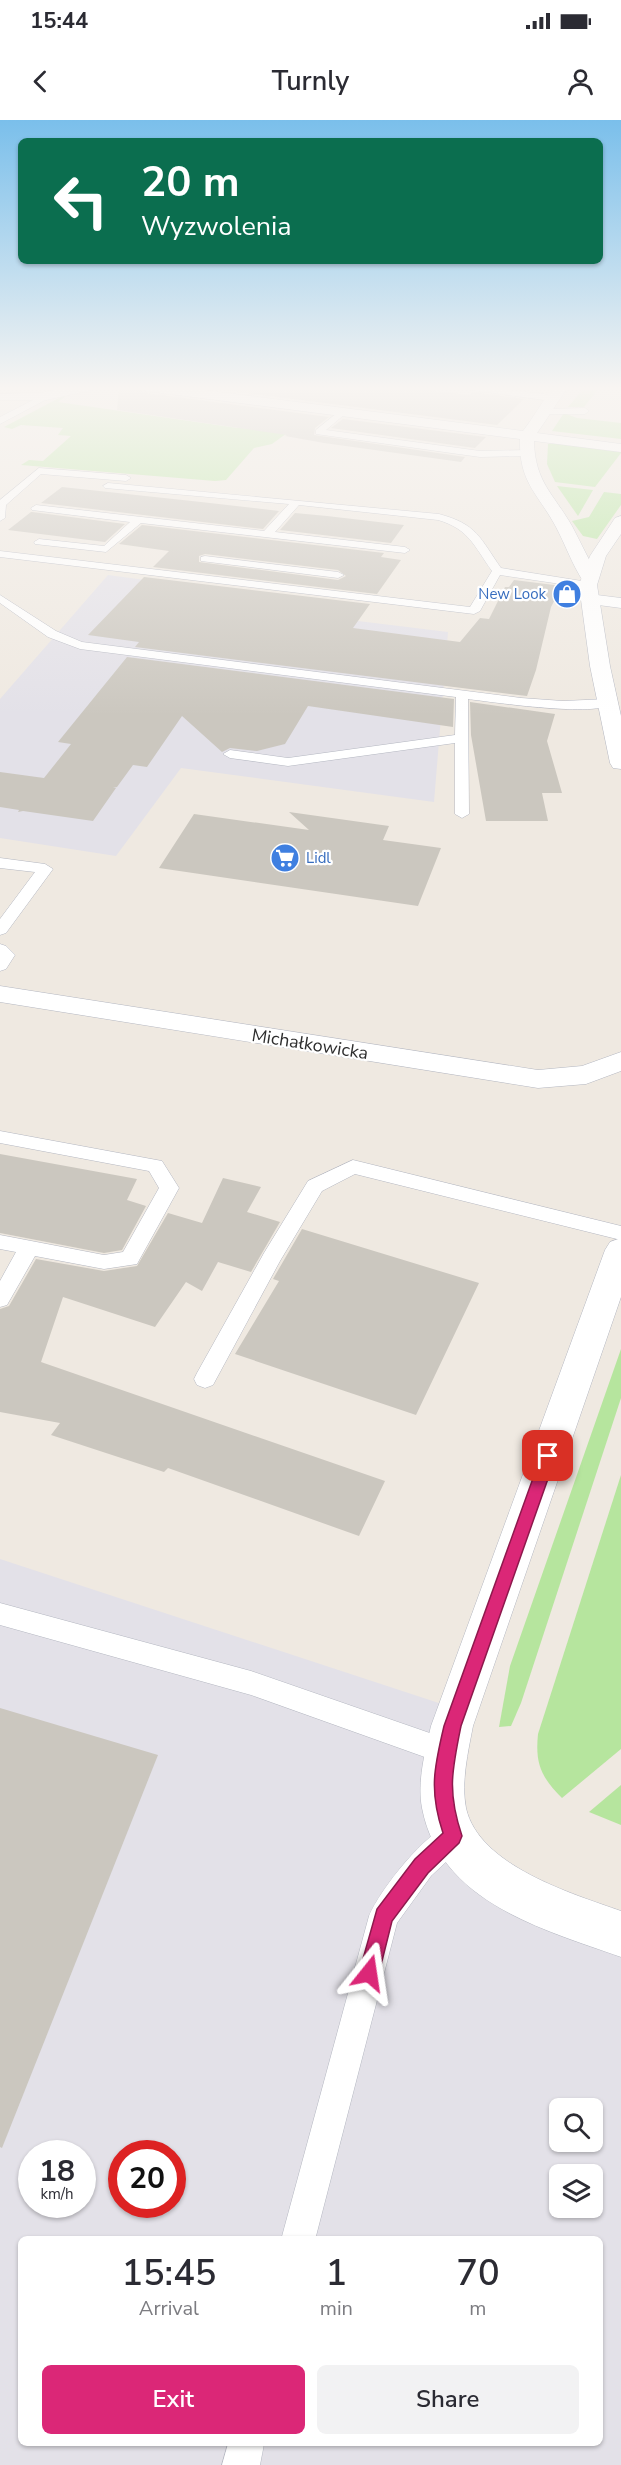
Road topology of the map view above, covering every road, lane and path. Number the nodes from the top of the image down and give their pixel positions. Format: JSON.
{"nodes":[{"id":1,"x":10,"y":496,"type":"edge"},
{"id":2,"x":144,"y":496,"type":"edge"},
{"id":3,"x":181,"y":496,"type":"edge"},
{"id":4,"x":235,"y":496,"type":"edge"},
{"id":5,"x":544,"y":496,"type":"edge"},
{"id":6,"x":153,"y":499,"type":"junction"},
{"id":7,"x":297,"y":502,"type":"junction"},
{"id":8,"x":36,"y":508,"type":"dead end"},
{"id":9,"x":0,"y":518,"type":"edge"},
{"id":10,"x":134,"y":519,"type":"junction"},
{"id":11,"x":621,"y":521,"type":"edge"},
{"id":12,"x":267,"y":534,"type":"junction"},
{"id":13,"x":39,"y":542,"type":"dead end"},
{"id":14,"x":106,"y":549,"type":"junction"},
{"id":15,"x":405,"y":550,"type":"dead end"},
{"id":16,"x":0,"y":554,"type":"edge"},
{"id":17,"x":205,"y":559,"type":"dead end"},
{"id":18,"x":268,"y":562,"type":"junction"},
{"id":19,"x":90,"y":565,"type":"junction"},
{"id":20,"x":497,"y":571,"type":"junction"},
{"id":21,"x":338,"y":575,"type":"dead end"},
{"id":22,"x":250,"y":584,"type":"junction"},
{"id":23,"x":589,"y":587,"type":"junction"},
{"id":24,"x":0,"y":598,"type":"edge"},
{"id":25,"x":621,"y":603,"type":"edge"},
{"id":26,"x":462,"y":694,"type":"junction"},
{"id":27,"x":614,"y":702,"type":"edge"},
{"id":28,"x":462,"y":738,"type":"junction"},
{"id":29,"x":230,"y":754,"type":"dead end"},
{"id":30,"x":621,"y":763,"type":"edge"},
{"id":31,"x":462,"y":814,"type":"dead end"},
{"id":32,"x":0,"y":863,"type":"edge"},
{"id":33,"x":0,"y":930,"type":"edge"},
{"id":34,"x":0,"y":949,"type":"edge"},
{"id":35,"x":0,"y":966,"type":"edge"},
{"id":36,"x":0,"y":994,"type":"edge"},
{"id":37,"x":620,"y":1063,"type":"edge"},
{"id":38,"x":0,"y":1137,"type":"edge"},
{"id":39,"x":621,"y":1233,"type":"edge"},
{"id":40,"x":0,"y":1242,"type":"edge"},
{"id":41,"x":29,"y":1248,"type":"junction"},
{"id":42,"x":621,"y":1250,"type":"edge"},
{"id":43,"x":0,"y":1299,"type":"edge"},
{"id":44,"x":205,"y":1379,"type":"dead end"},
{"id":45,"x":0,"y":1614,"type":"edge"},
{"id":46,"x":447,"y":1752,"type":"junction"},
{"id":47,"x":453,"y":1836,"type":"junction"},
{"id":48,"x":621,"y":1934,"type":"edge"},
{"id":49,"x":299,"y":2236,"type":"edge"},
{"id":50,"x":246,"y":2446,"type":"edge"},
{"id":51,"x":241,"y":2465,"type":"edge"}],
"edges":[{"from":1,"to":9,"type":"lane"},
{"from":2,"to":6,"type":"lane"},
{"from":3,"to":6,"type":"lane"},
{"from":4,"to":7,"type":"lane"},
{"from":5,"to":23,"type":"street"},
{"from":6,"to":10,"type":"lane"},
{"from":7,"to":12,"type":"lane"},
{"from":7,"to":20,"type":"lane"},
{"from":8,"to":10,"type":"lane"},
{"from":10,"to":12,"type":"lane"},
{"from":10,"to":14,"type":"lane"},
{"from":11,"to":23,"type":"street"},
{"from":12,"to":15,"type":"lane"},
{"from":13,"to":14,"type":"lane"},
{"from":14,"to":19,"type":"lane"},
{"from":16,"to":19,"type":"lane"},
{"from":17,"to":18,"type":"lane"},
{"from":18,"to":21,"type":"lane"},
{"from":18,"to":22,"type":"lane"},
{"from":19,"to":22,"type":"lane"},
{"from":20,"to":22,"type":"lane"},
{"from":20,"to":23,"type":"lane"},
{"from":23,"to":25,"type":"street"},
{"from":23,"to":27,"type":"street"},
{"from":24,"to":26,"type":"lane"},
{"from":26,"to":27,"type":"lane"},
{"from":26,"to":28,"type":"lane"},
{"from":27,"to":30,"type":"street"},
{"from":28,"to":29,"type":"lane"},
{"from":28,"to":31,"type":"lane"},
{"from":32,"to":33,"type":"lane"},
{"from":34,"to":35,"type":"lane"},
{"from":36,"to":37,"type":"street","name":"Michałkowicka"},
{"from":38,"to":41,"type":"lane"},
{"from":39,"to":44,"type":"lane"},
{"from":40,"to":41,"type":"lane"},
{"from":41,"to":43,"type":"lane"},
{"from":42,"to":46,"type":"street"},
{"from":45,"to":46,"type":"lane"},
{"from":46,"to":47,"type":"street"},
{"from":47,"to":48,"type":"street"},
{"from":47,"to":49,"type":"lane"},
{"from":50,"to":51,"type":"lane"}]}
